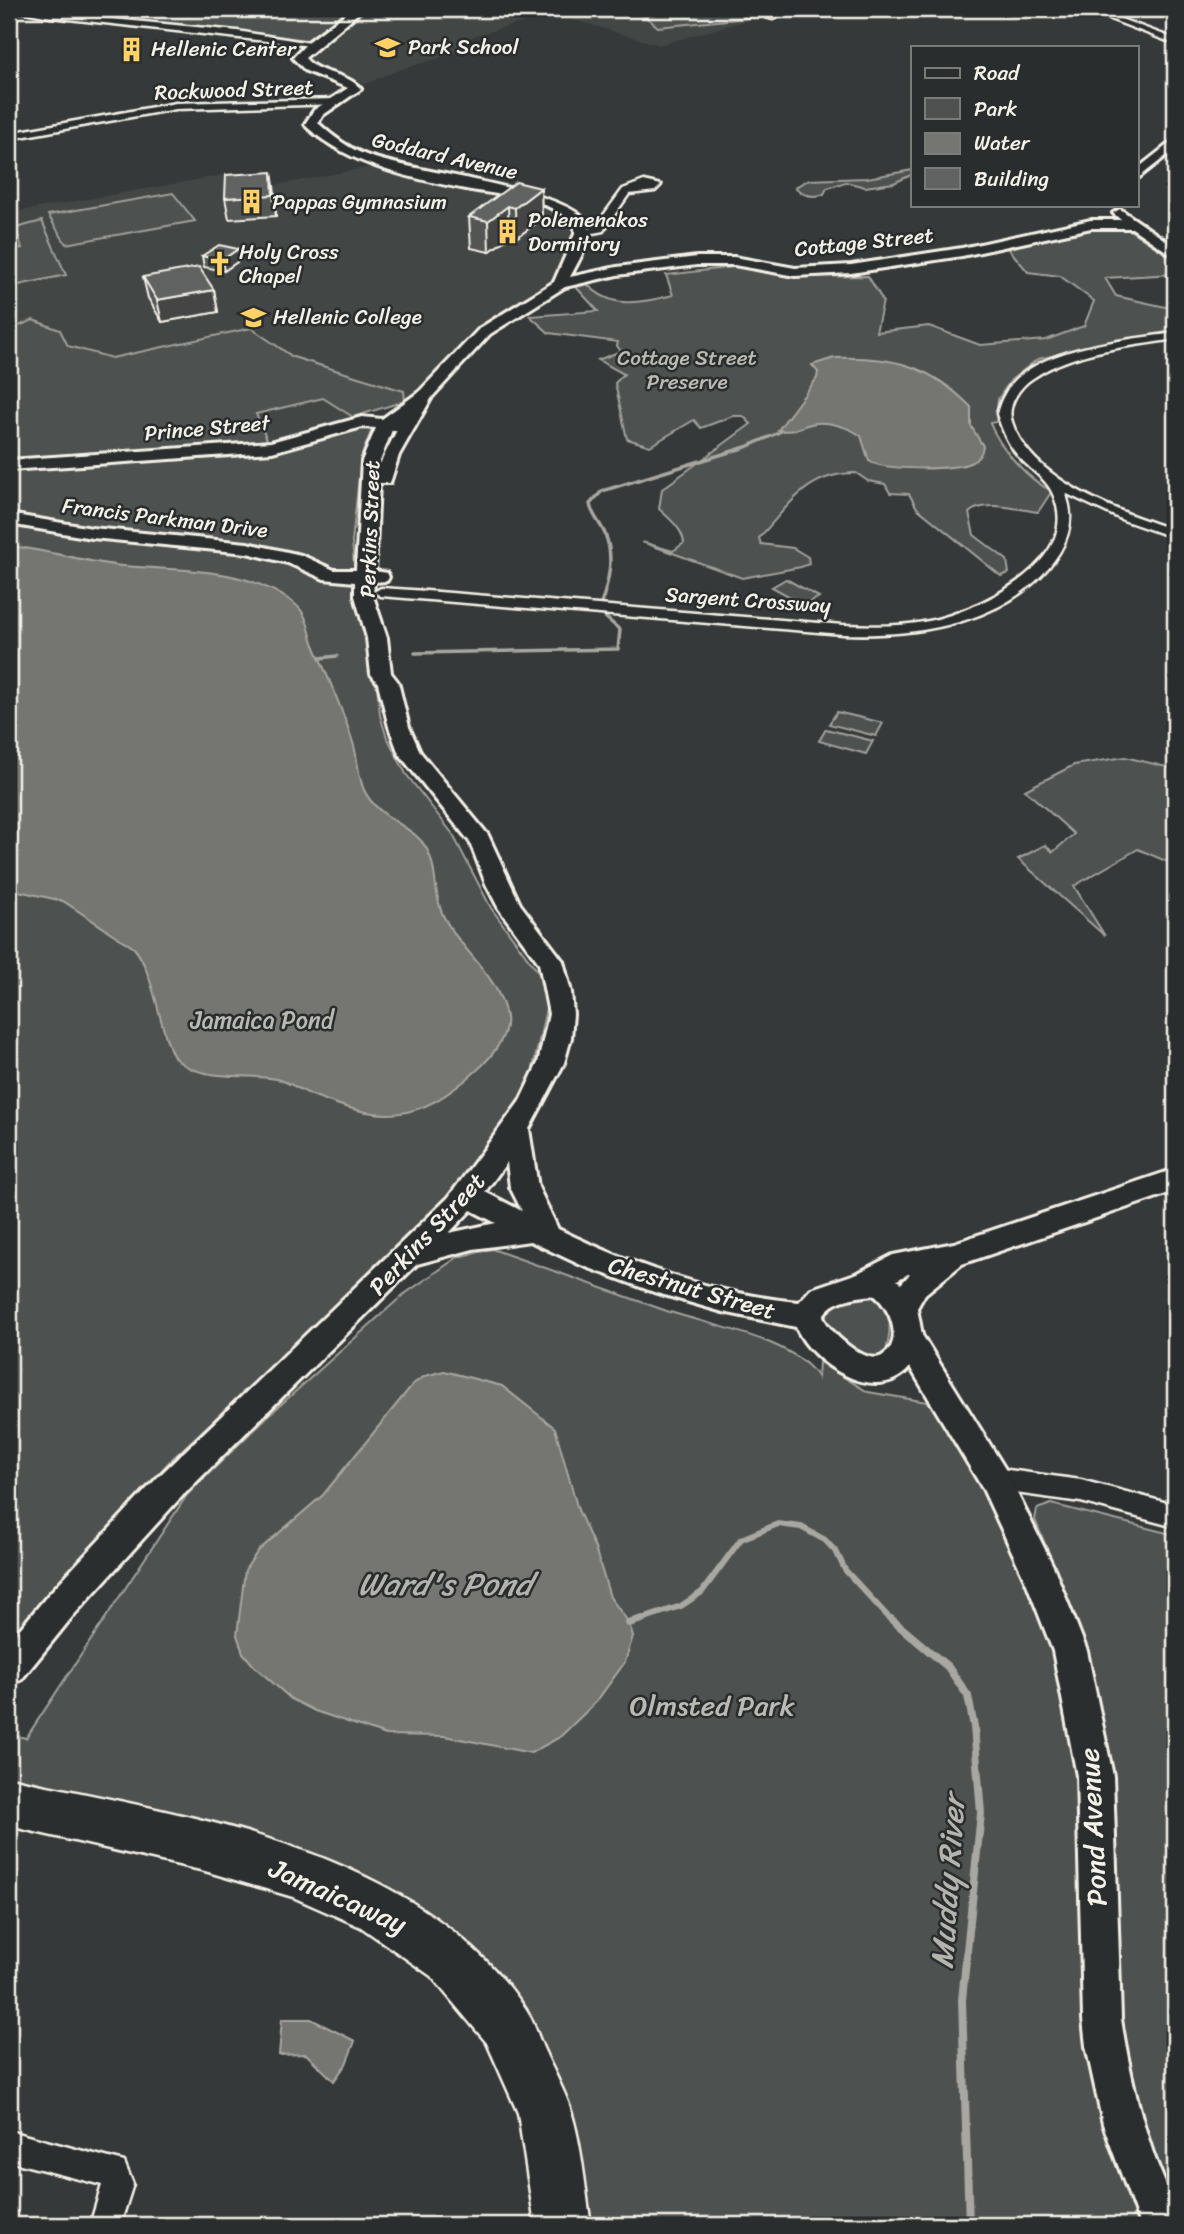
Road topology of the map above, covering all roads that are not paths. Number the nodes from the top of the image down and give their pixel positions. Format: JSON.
{"nodes":[{"id":1,"x":12,"y":9,"type":"edge"},
{"id":2,"x":358,"y":9,"type":"edge"},
{"id":3,"x":793,"y":9,"type":"edge"},
{"id":4,"x":1088,"y":9,"type":"edge"},
{"id":5,"x":770,"y":17,"type":"dead end"},
{"id":6,"x":1175,"y":42,"type":"edge"},
{"id":7,"x":312,"y":44,"type":"junction"},
{"id":8,"x":337,"y":102,"type":"junction"},
{"id":9,"x":9,"y":136,"type":"edge"},
{"id":10,"x":1175,"y":143,"type":"edge"},
{"id":11,"x":1138,"y":174,"type":"edge"},
{"id":12,"x":630,"y":191,"type":"dead end"},
{"id":13,"x":1118,"y":208,"type":"edge"},
{"id":14,"x":1091,"y":224,"type":"junction"},
{"id":15,"x":1133,"y":224,"type":"junction"},
{"id":16,"x":582,"y":234,"type":"junction"},
{"id":17,"x":1175,"y":253,"type":"edge"},
{"id":18,"x":560,"y":284,"type":"junction"},
{"id":19,"x":1175,"y":336,"type":"edge"},
{"id":20,"x":457,"y":361,"type":"joint"},
{"id":21,"x":425,"y":395,"type":"junction"},
{"id":22,"x":407,"y":406,"type":"junction"},
{"id":23,"x":365,"y":422,"type":"junction"},
{"id":24,"x":387,"y":423,"type":"junction"},
{"id":25,"x":406,"y":427,"type":"junction"},
{"id":26,"x":9,"y":465,"type":"edge"},
{"id":27,"x":1053,"y":479,"type":"junction"},
{"id":28,"x":1108,"y":510,"type":"junction"},
{"id":29,"x":1075,"y":514,"type":"junction"},
{"id":30,"x":9,"y":519,"type":"edge"},
{"id":31,"x":1175,"y":534,"type":"edge"},
{"id":32,"x":375,"y":575,"type":"junction"},
{"id":33,"x":516,"y":1128,"type":"junction"},
{"id":34,"x":1175,"y":1180,"type":"edge"},
{"id":35,"x":468,"y":1195,"type":"junction"},
{"id":36,"x":539,"y":1235,"type":"junction"},
{"id":37,"x":409,"y":1255,"type":"junction"},
{"id":38,"x":954,"y":1255,"type":"junction"},
{"id":39,"x":864,"y":1284,"type":"junction"},
{"id":40,"x":903,"y":1307,"type":"junction"},
{"id":41,"x":807,"y":1315,"type":"junction"},
{"id":42,"x":907,"y":1336,"type":"junction"},
{"id":43,"x":884,"y":1371,"type":"junction"},
{"id":44,"x":945,"y":1400,"type":"junction"},
{"id":45,"x":994,"y":1479,"type":"junction"},
{"id":46,"x":1175,"y":1516,"type":"edge"},
{"id":47,"x":9,"y":1668,"type":"edge"},
{"id":48,"x":9,"y":1802,"type":"edge"},
{"id":49,"x":9,"y":2147,"type":"edge"},
{"id":50,"x":105,"y":2225,"type":"edge"},
{"id":51,"x":564,"y":2225,"type":"edge"},
{"id":52,"x":1161,"y":2225,"type":"edge"}],
"edges":[{"from":1,"to":7,"type":"street"},
{"from":2,"to":7,"type":"main road"},
{"from":3,"to":5,"type":"street"},
{"from":4,"to":6,"type":"street"},
{"from":7,"to":8,"type":"main road","name":"Goddard Avenue"},
{"from":8,"to":9,"type":"street","name":"Rockwood Street"},
{"from":8,"to":16,"type":"main road","name":"Goddard Avenue"},
{"from":10,"to":11,"type":"main road"},
{"from":12,"to":16,"type":"street"},
{"from":13,"to":14,"type":"main road","name":"Cottage Street"},
{"from":13,"to":15,"type":"main road"},
{"from":14,"to":15,"type":"street","name":"Cottage Street"},
{"from":14,"to":18,"type":"street","name":"Cottage Street"},
{"from":15,"to":17,"type":"main road"},
{"from":16,"to":18,"type":"main road"},
{"from":18,"to":20,"type":"main road","name":"Cottage Street"},
{"from":19,"to":27,"type":"street"},
{"from":20,"to":21,"type":"main road","name":"Perkins Street"},
{"from":21,"to":22,"type":"main road","name":"Perkins Street"},
{"from":21,"to":25,"type":"main road","name":"Perkins Street"},
{"from":22,"to":23,"type":"main road"},
{"from":22,"to":24,"type":"main road","name":"Perkins Street"},
{"from":23,"to":24,"type":"main road","name":"Prince Street"},
{"from":23,"to":26,"type":"main road","name":"Prince Street"},
{"from":24,"to":25,"type":"main road","name":"Prince Street"},
{"from":24,"to":32,"type":"main road","name":"Perkins Street"},
{"from":25,"to":32,"type":"main road","name":"Perkins Street"},
{"from":27,"to":28,"type":"street"},
{"from":27,"to":29,"type":"street"},
{"from":28,"to":29,"type":"street"},
{"from":28,"to":31,"type":"street"},
{"from":29,"to":32,"type":"street","name":"Sargent Crossway"},
{"from":30,"to":32,"type":"main road","name":"Francis Parkman Drive"},
{"from":32,"to":33,"type":"main road","name":"Perkins Street"},
{"from":33,"to":35,"type":"main road","name":"Perkins Street"},
{"from":33,"to":36,"type":"main road"},
{"from":34,"to":38,"type":"main road"},
{"from":35,"to":36,"type":"main road","name":"Chestnut Street"},
{"from":35,"to":37,"type":"main road","name":"Perkins Street"},
{"from":36,"to":37,"type":"main road"},
{"from":36,"to":41,"type":"main road","name":"Chestnut Street"},
{"from":37,"to":47,"type":"main road","name":"Perkins Street"},
{"from":38,"to":39,"type":"street"},
{"from":38,"to":40,"type":"street"},
{"from":39,"to":40,"type":"main road"},
{"from":39,"to":41,"type":"main road"},
{"from":40,"to":42,"type":"main road"},
{"from":41,"to":43,"type":"main road"},
{"from":42,"to":43,"type":"main road"},
{"from":42,"to":44,"type":"main road","name":"Pond Avenue"},
{"from":43,"to":44,"type":"main road"},
{"from":44,"to":45,"type":"main road","name":"Pond Avenue"},
{"from":45,"to":46,"type":"street"},
{"from":45,"to":52,"type":"street","name":"Pond Avenue"},
{"from":48,"to":51,"type":"highway","name":"Jamaicaway"},
{"from":49,"to":50,"type":"street"}]}
